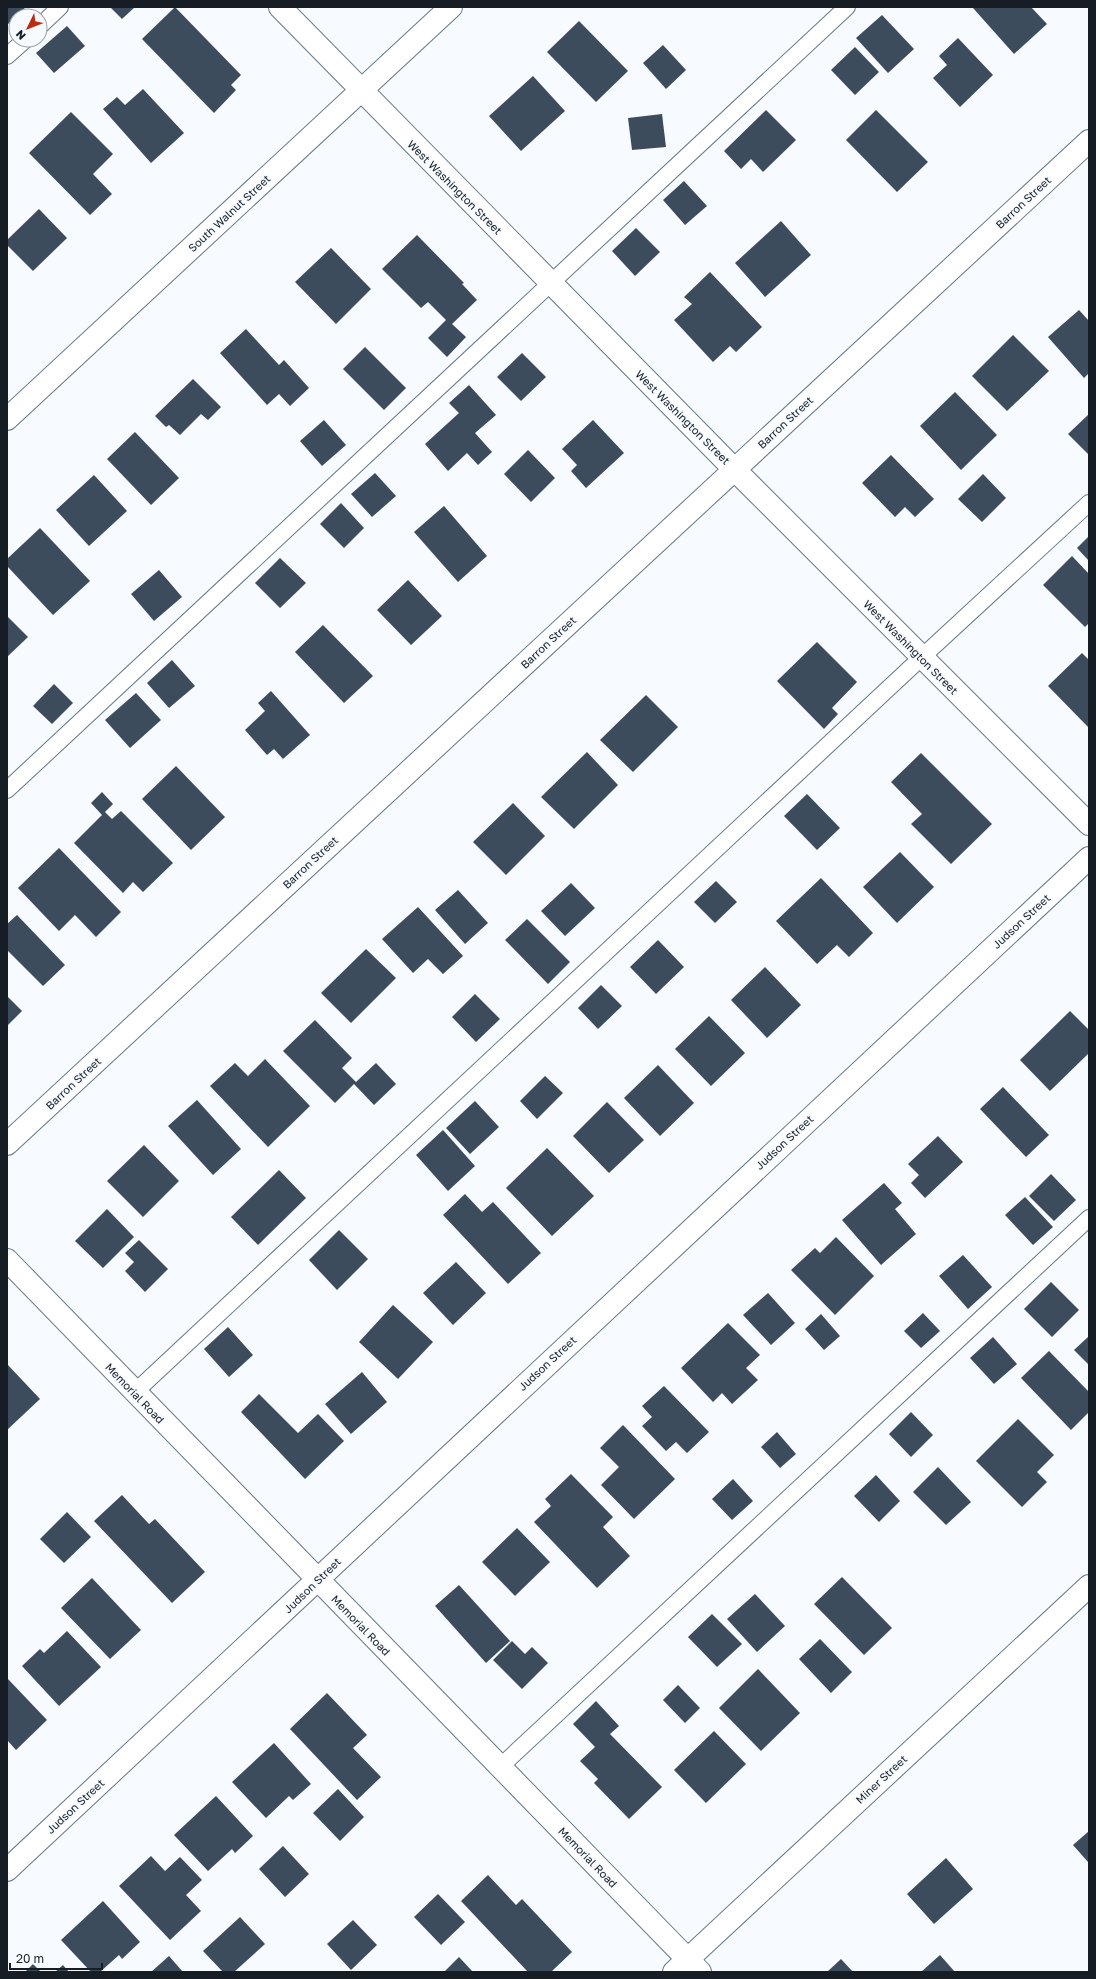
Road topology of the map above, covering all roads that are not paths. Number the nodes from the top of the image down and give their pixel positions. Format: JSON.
{"nodes":[{"id":1,"x":60,"y":7,"type":"edge"},
{"id":2,"x":280,"y":7,"type":"edge"},
{"id":3,"x":451,"y":7,"type":"edge"},
{"id":4,"x":847,"y":7,"type":"edge"},
{"id":5,"x":48,"y":18,"type":"edge"},
{"id":6,"x":16,"y":48,"type":"edge"},
{"id":7,"x":7,"y":56,"type":"edge"},
{"id":8,"x":361,"y":91,"type":"junction"},
{"id":9,"x":1089,"y":141,"type":"edge"},
{"id":10,"x":550,"y":282,"type":"junction"},
{"id":11,"x":7,"y":418,"type":"edge"},
{"id":12,"x":734,"y":469,"type":"junction"},
{"id":13,"x":1089,"y":503,"type":"edge"},
{"id":14,"x":922,"y":657,"type":"junction"},
{"id":15,"x":7,"y":790,"type":"edge"},
{"id":16,"x":1089,"y":824,"type":"edge"},
{"id":17,"x":1089,"y":858,"type":"edge"},
{"id":18,"x":7,"y":1144,"type":"edge"},
{"id":19,"x":1089,"y":1218,"type":"edge"},
{"id":20,"x":7,"y":1260,"type":"edge"},
{"id":21,"x":135,"y":1392,"type":"junction"},
{"id":22,"x":317,"y":1580,"type":"junction"},
{"id":23,"x":1089,"y":1586,"type":"edge"},
{"id":24,"x":500,"y":1767,"type":"junction"},
{"id":25,"x":7,"y":1870,"type":"edge"},
{"id":26,"x":687,"y":1968,"type":"edge"}],
"edges":[{"from":1,"to":5,"type":"lane"},
{"from":2,"to":8,"type":"street","name":"West Washington Street"},
{"from":3,"to":8,"type":"street","name":"South Walnut Street"},
{"from":4,"to":10,"type":"lane"},
{"from":6,"to":7,"type":"lane"},
{"from":8,"to":10,"type":"street","name":"West Washington Street"},
{"from":8,"to":11,"type":"street","name":"South Walnut Street"},
{"from":9,"to":12,"type":"street","name":"Barron Street"},
{"from":10,"to":12,"type":"street","name":"West Washington Street"},
{"from":10,"to":15,"type":"lane"},
{"from":12,"to":14,"type":"street","name":"West Washington Street"},
{"from":12,"to":18,"type":"street","name":"Barron Street"},
{"from":13,"to":14,"type":"lane"},
{"from":14,"to":16,"type":"street","name":"West Washington Street"},
{"from":14,"to":21,"type":"lane"},
{"from":17,"to":22,"type":"street","name":"Judson Street"},
{"from":19,"to":24,"type":"lane"},
{"from":20,"to":21,"type":"street","name":"Memorial Road"},
{"from":21,"to":22,"type":"street","name":"Memorial Road"},
{"from":22,"to":24,"type":"street","name":"Memorial Road"},
{"from":22,"to":25,"type":"street","name":"Judson Street"},
{"from":23,"to":26,"type":"street","name":"Miner Street"},
{"from":24,"to":26,"type":"street","name":"Memorial Road"}]}
